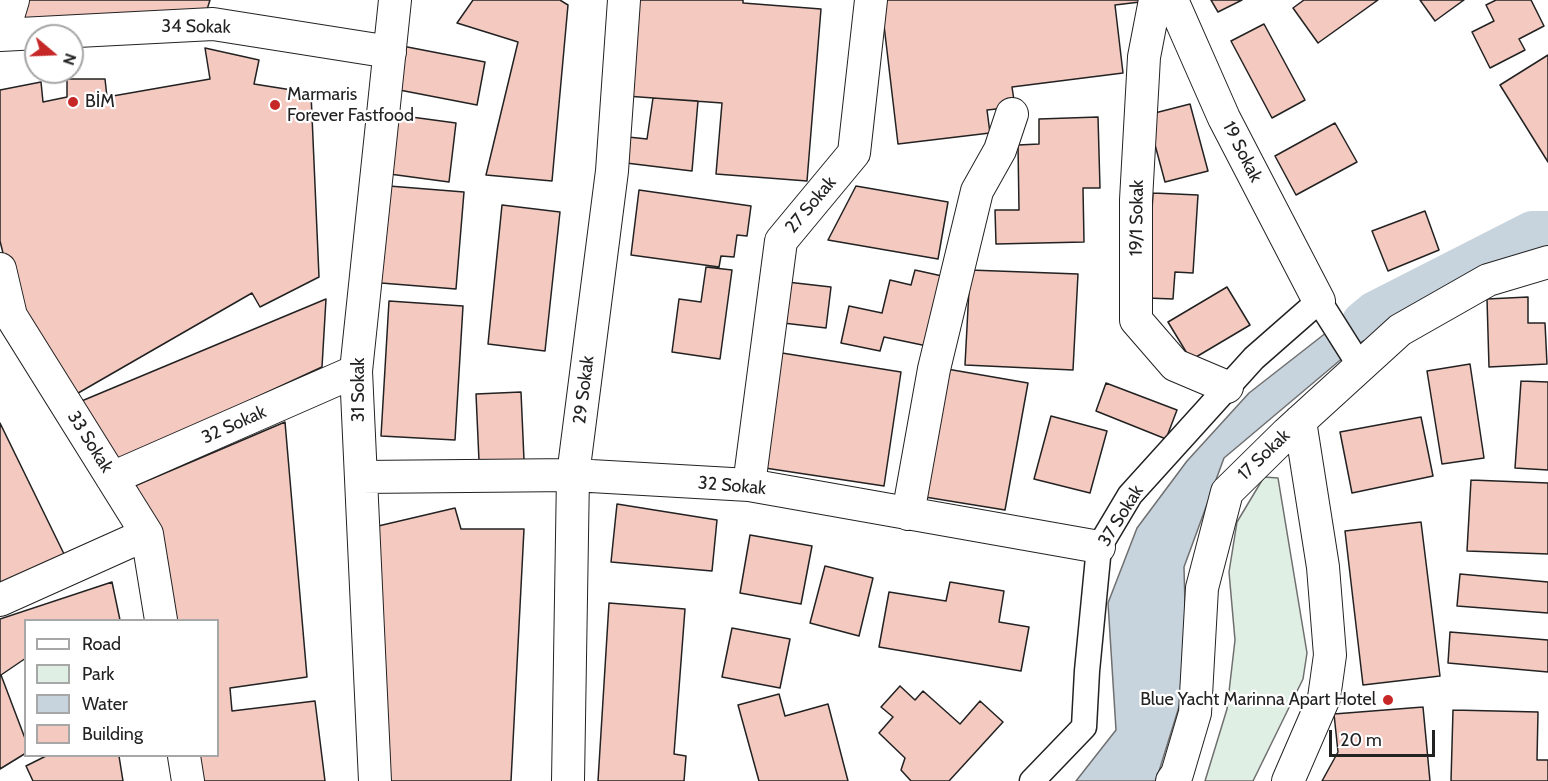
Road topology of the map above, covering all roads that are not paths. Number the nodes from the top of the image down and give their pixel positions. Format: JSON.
{"nodes":[{"id":1,"x":13,"y":0,"type":"edge"},
{"id":2,"x":395,"y":0,"type":"edge"},
{"id":3,"x":624,"y":0,"type":"edge"},
{"id":4,"x":871,"y":0,"type":"edge"},
{"id":5,"x":1155,"y":0,"type":"edge"},
{"id":6,"x":1172,"y":0,"type":"edge"},
{"id":7,"x":1,"y":34,"type":"edge"},
{"id":8,"x":390,"y":52,"type":"junction"},
{"id":9,"x":1012,"y":114,"type":"dead end"},
{"id":10,"x":1548,"y":262,"type":"edge"},
{"id":11,"x":0,"y":269,"type":"edge"},
{"id":12,"x":1319,"y":301,"type":"junction"},
{"id":13,"x":6,"y":319,"type":"edge"},
{"id":14,"x":1360,"y":366,"type":"junction"},
{"id":15,"x":356,"y":371,"type":"junction"},
{"id":16,"x":1227,"y":387,"type":"junction"},
{"id":17,"x":1300,"y":421,"type":"junction"},
{"id":18,"x":573,"y":475,"type":"junction"},
{"id":19,"x":361,"y":477,"type":"junction"},
{"id":20,"x":112,"y":478,"type":"junction"},
{"id":21,"x":749,"y":485,"type":"junction"},
{"id":22,"x":908,"y":514,"type":"junction"},
{"id":23,"x":147,"y":534,"type":"junction"},
{"id":24,"x":1099,"y":547,"type":"junction"},
{"id":25,"x":0,"y":600,"type":"edge"},
{"id":26,"x":161,"y":619,"type":"edge"},
{"id":27,"x":184,"y":757,"type":"edge"},
{"id":28,"x":189,"y":781,"type":"edge"},
{"id":29,"x":375,"y":781,"type":"edge"},
{"id":30,"x":568,"y":781,"type":"edge"},
{"id":31,"x":1032,"y":781,"type":"edge"},
{"id":32,"x":1172,"y":781,"type":"edge"},
{"id":33,"x":1288,"y":781,"type":"edge"}],
"edges":[{"from":1,"to":7,"type":"street"},
{"from":2,"to":8,"type":"street","name":"31 Sokak"},
{"from":3,"to":18,"type":"street","name":"29 Sokak"},
{"from":4,"to":21,"type":"street","name":"27 Sokak"},
{"from":5,"to":16,"type":"street","name":"19/1 Sokak"},
{"from":6,"to":12,"type":"street","name":"19 Sokak"},
{"from":7,"to":8,"type":"street","name":"34 Sokak"},
{"from":8,"to":15,"type":"street","name":"31 Sokak"},
{"from":9,"to":22,"type":"street"},
{"from":10,"to":14,"type":"street","name":"17 Sokak"},
{"from":11,"to":13,"type":"street","name":"33 Sokak"},
{"from":12,"to":14,"type":"street"},
{"from":12,"to":16,"type":"street","name":"37 Sokak"},
{"from":13,"to":20,"type":"street","name":"33 Sokak"},
{"from":14,"to":17,"type":"street","name":"17 Sokak"},
{"from":15,"to":19,"type":"street","name":"31 Sokak"},
{"from":15,"to":20,"type":"street","name":"32 Sokak"},
{"from":16,"to":24,"type":"street","name":"37 Sokak"},
{"from":17,"to":32,"type":"street","name":"17 Sokak"},
{"from":17,"to":33,"type":"street"},
{"from":18,"to":19,"type":"street","name":"32 Sokak"},
{"from":18,"to":21,"type":"street","name":"32 Sokak"},
{"from":18,"to":30,"type":"street","name":"29 Sokak"},
{"from":19,"to":29,"type":"street","name":"31 Sokak"},
{"from":20,"to":23,"type":"street","name":"33 Sokak"},
{"from":21,"to":22,"type":"street","name":"32 Sokak"},
{"from":22,"to":24,"type":"street","name":"32 Sokak"},
{"from":23,"to":25,"type":"street"},
{"from":23,"to":26,"type":"street","name":"33 Sokak"},
{"from":24,"to":31,"type":"street","name":"37 Sokak"},
{"from":27,"to":28,"type":"street"}]}
